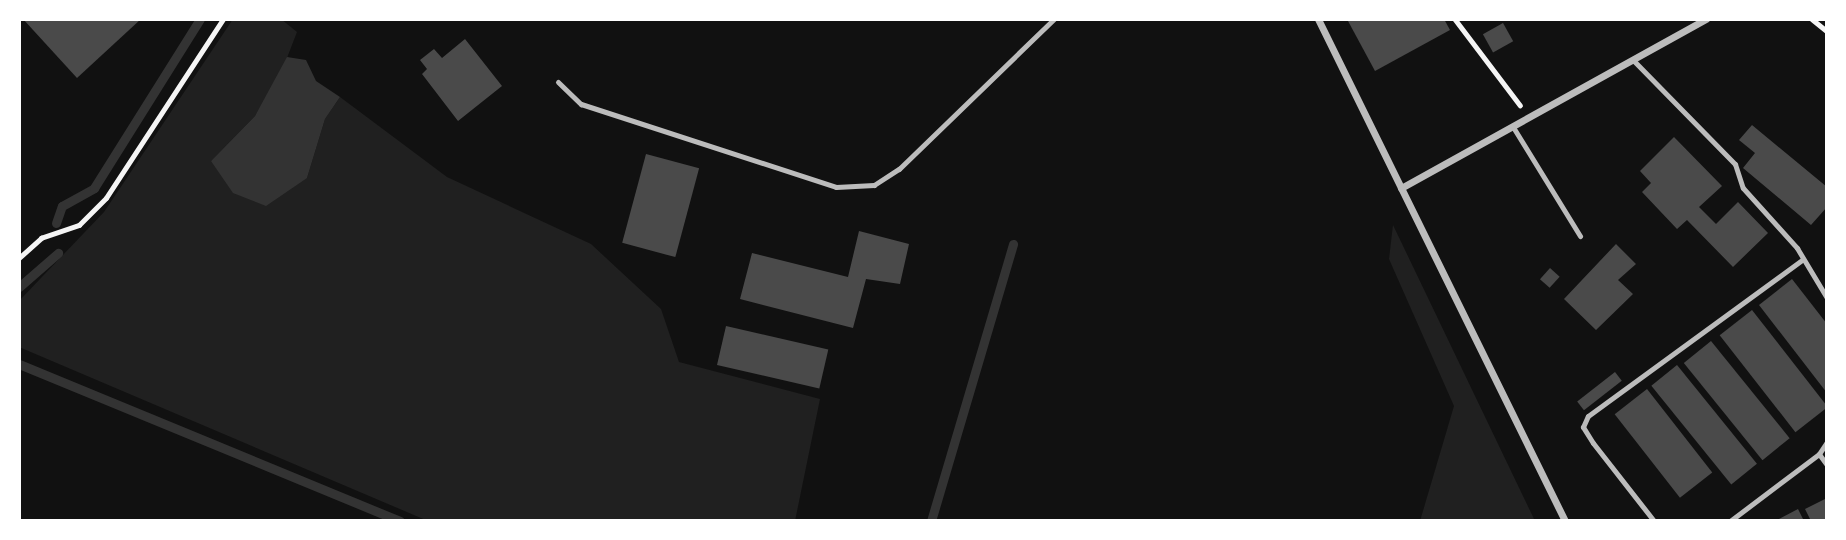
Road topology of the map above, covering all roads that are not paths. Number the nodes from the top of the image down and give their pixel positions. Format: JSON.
{"nodes":[{"id":1,"x":1054,"y":19,"type":"edge"},
{"id":2,"x":1318,"y":19,"type":"edge"},
{"id":3,"x":1706,"y":19,"type":"edge"},
{"id":4,"x":1633,"y":60,"type":"junction"},
{"id":5,"x":558,"y":82,"type":"dead end"},
{"id":6,"x":1513,"y":127,"type":"junction"},
{"id":7,"x":1401,"y":188,"type":"junction"},
{"id":8,"x":1580,"y":236,"type":"dead end"},
{"id":9,"x":1803,"y":259,"type":"junction"},
{"id":10,"x":1827,"y":298,"type":"edge"},
{"id":11,"x":1827,"y":443,"type":"edge"},
{"id":12,"x":1819,"y":454,"type":"junction"},
{"id":13,"x":1827,"y":464,"type":"edge"},
{"id":14,"x":1565,"y":521,"type":"edge"},
{"id":15,"x":1654,"y":521,"type":"edge"},
{"id":16,"x":1730,"y":521,"type":"edge"}],
"edges":[{"from":1,"to":5,"type":"lane"},
{"from":2,"to":7,"type":"street"},
{"from":3,"to":4,"type":"street"},
{"from":4,"to":6,"type":"street"},
{"from":4,"to":9,"type":"lane"},
{"from":6,"to":7,"type":"street"},
{"from":6,"to":8,"type":"lane"},
{"from":7,"to":14,"type":"street"},
{"from":9,"to":10,"type":"lane"},
{"from":9,"to":15,"type":"lane"},
{"from":11,"to":12,"type":"lane"},
{"from":12,"to":13,"type":"lane"},
{"from":12,"to":16,"type":"lane"}]}
